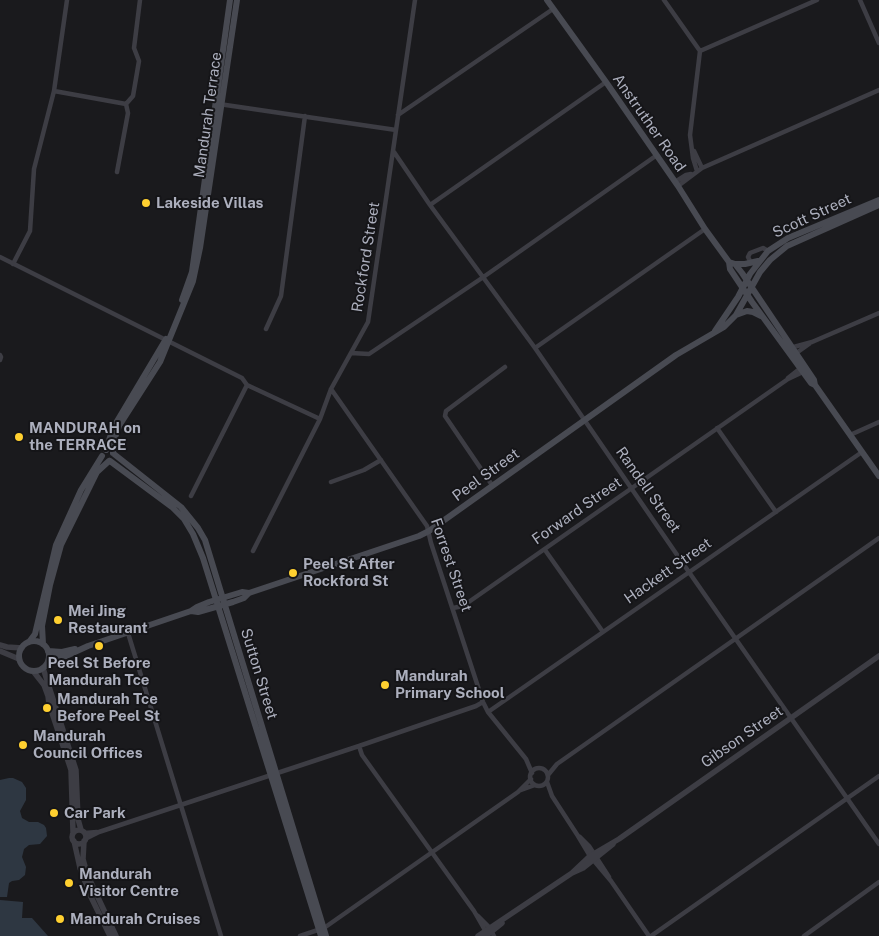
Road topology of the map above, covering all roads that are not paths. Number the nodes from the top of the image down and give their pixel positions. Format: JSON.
{"nodes":[{"id":1,"x":67,"y":0,"type":"edge"},
{"id":2,"x":140,"y":0,"type":"edge"},
{"id":3,"x":230,"y":0,"type":"edge"},
{"id":4,"x":237,"y":0,"type":"edge"},
{"id":5,"x":415,"y":0,"type":"edge"},
{"id":6,"x":547,"y":0,"type":"edge"},
{"id":7,"x":664,"y":0,"type":"edge"},
{"id":8,"x":817,"y":0,"type":"edge"},
{"id":9,"x":860,"y":0,"type":"edge"},
{"id":10,"x":553,"y":9,"type":"junction"},
{"id":11,"x":879,"y":43,"type":"edge"},
{"id":12,"x":700,"y":51,"type":"junction"},
{"id":13,"x":606,"y":82,"type":"junction"},
{"id":14,"x":879,"y":90,"type":"edge"},
{"id":15,"x":54,"y":91,"type":"junction"},
{"id":16,"x":126,"y":104,"type":"junction"},
{"id":17,"x":219,"y":104,"type":"junction"},
{"id":18,"x":398,"y":115,"type":"junction"},
{"id":19,"x":305,"y":116,"type":"junction"},
{"id":20,"x":396,"y":130,"type":"junction"},
{"id":21,"x":394,"y":152,"type":"junction"},
{"id":22,"x":657,"y":155,"type":"junction"},
{"id":23,"x":697,"y":171,"type":"junction"},
{"id":24,"x":117,"y":172,"type":"dead end"},
{"id":25,"x":677,"y":184,"type":"junction"},
{"id":26,"x":879,"y":200,"type":"edge"},
{"id":27,"x":879,"y":204,"type":"edge"},
{"id":28,"x":430,"y":205,"type":"junction"},
{"id":29,"x":706,"y":229,"type":"junction"},
{"id":30,"x":768,"y":251,"type":"junction"},
{"id":31,"x":0,"y":257,"type":"edge"},
{"id":32,"x":750,"y":261,"type":"dead end"},
{"id":33,"x":759,"y":261,"type":"junction"},
{"id":34,"x":732,"y":263,"type":"junction"},
{"id":35,"x":13,"y":264,"type":"junction"},
{"id":36,"x":482,"y":278,"type":"junction"},
{"id":37,"x":746,"y":280,"type":"junction"},
{"id":38,"x":743,"y":287,"type":"junction"},
{"id":39,"x":752,"y":288,"type":"junction"},
{"id":40,"x":748,"y":295,"type":"junction"},
{"id":41,"x":879,"y":313,"type":"edge"},
{"id":42,"x":736,"y":315,"type":"junction"},
{"id":43,"x":764,"y":318,"type":"junction"},
{"id":44,"x":266,"y":329,"type":"dead end"},
{"id":45,"x":715,"y":332,"type":"junction"},
{"id":46,"x":167,"y":342,"type":"junction"},
{"id":47,"x":812,"y":342,"type":"junction"},
{"id":48,"x":535,"y":348,"type":"junction"},
{"id":49,"x":789,"y":348,"type":"junction"},
{"id":50,"x":351,"y":353,"type":"junction"},
{"id":51,"x":0,"y":355,"type":"edge"},
{"id":52,"x":794,"y":355,"type":"junction"},
{"id":53,"x":0,"y":360,"type":"edge"},
{"id":54,"x":505,"y":367,"type":"dead end"},
{"id":55,"x":804,"y":369,"type":"junction"},
{"id":56,"x":247,"y":385,"type":"junction"},
{"id":57,"x":331,"y":389,"type":"junction"},
{"id":58,"x":320,"y":419,"type":"junction"},
{"id":59,"x":584,"y":420,"type":"junction"},
{"id":60,"x":879,"y":422,"type":"edge"},
{"id":61,"x":717,"y":428,"type":"junction"},
{"id":62,"x":850,"y":435,"type":"junction"},
{"id":63,"x":862,"y":452,"type":"junction"},
{"id":64,"x":109,"y":453,"type":"junction"},
{"id":65,"x":381,"y":460,"type":"junction"},
{"id":66,"x":109,"y":461,"type":"junction"},
{"id":67,"x":879,"y":476,"type":"edge"},
{"id":68,"x":331,"y":482,"type":"dead end"},
{"id":69,"x":492,"y":485,"type":"junction"},
{"id":70,"x":632,"y":488,"type":"junction"},
{"id":71,"x":191,"y":496,"type":"dead end"},
{"id":72,"x":776,"y":512,"type":"junction"},
{"id":73,"x":429,"y":531,"type":"junction"},
{"id":74,"x":879,"y":538,"type":"edge"},
{"id":75,"x":545,"y":550,"type":"junction"},
{"id":76,"x":253,"y":551,"type":"dead end"},
{"id":77,"x":207,"y":557,"type":"junction"},
{"id":78,"x":689,"y":572,"type":"junction"},
{"id":79,"x":221,"y":602,"type":"junction"},
{"id":80,"x":453,"y":608,"type":"junction"},
{"id":81,"x":603,"y":632,"type":"junction"},
{"id":82,"x":128,"y":633,"type":"junction"},
{"id":83,"x":736,"y":639,"type":"junction"},
{"id":84,"x":29,"y":642,"type":"junction"},
{"id":85,"x":43,"y":644,"type":"junction"},
{"id":86,"x":0,"y":645,"type":"edge"},
{"id":87,"x":22,"y":648,"type":"junction"},
{"id":88,"x":0,"y":651,"type":"edge"},
{"id":89,"x":48,"y":654,"type":"junction"},
{"id":90,"x":879,"y":656,"type":"edge"},
{"id":91,"x":19,"y":659,"type":"junction"},
{"id":92,"x":43,"y":668,"type":"junction"},
{"id":93,"x":33,"y":671,"type":"junction"},
{"id":94,"x":483,"y":702,"type":"junction"},
{"id":95,"x":488,"y":712,"type":"junction"},
{"id":96,"x":791,"y":718,"type":"junction"},
{"id":97,"x":360,"y":746,"type":"junction"},
{"id":98,"x":526,"y":760,"type":"junction"},
{"id":99,"x":557,"y":764,"type":"junction"},
{"id":100,"x":540,"y":768,"type":"junction"},
{"id":101,"x":532,"y":773,"type":"junction"},
{"id":102,"x":274,"y":774,"type":"junction"},
{"id":103,"x":548,"y":775,"type":"junction"},
{"id":104,"x":879,"y":776,"type":"edge"},
{"id":105,"x":531,"y":779,"type":"junction"},
{"id":106,"x":547,"y":782,"type":"junction"},
{"id":107,"x":536,"y":785,"type":"junction"},
{"id":108,"x":518,"y":792,"type":"junction"},
{"id":109,"x":552,"y":796,"type":"junction"},
{"id":110,"x":847,"y":798,"type":"junction"},
{"id":111,"x":182,"y":805,"type":"junction"},
{"id":112,"x":73,"y":832,"type":"junction"},
{"id":113,"x":84,"y":836,"type":"junction"},
{"id":114,"x":74,"y":842,"type":"junction"},
{"id":115,"x":879,"y":844,"type":"edge"},
{"id":116,"x":431,"y":852,"type":"junction"},
{"id":117,"x":594,"y":857,"type":"junction"},
{"id":118,"x":879,"y":882,"type":"edge"},
{"id":119,"x":321,"y":931,"type":"edge"},
{"id":120,"x":489,"y":933,"type":"edge"},
{"id":121,"x":110,"y":936,"type":"edge"},
{"id":122,"x":116,"y":936,"type":"edge"},
{"id":123,"x":221,"y":936,"type":"edge"},
{"id":124,"x":300,"y":936,"type":"edge"},
{"id":125,"x":326,"y":936,"type":"edge"},
{"id":126,"x":478,"y":936,"type":"edge"},
{"id":127,"x":650,"y":936,"type":"edge"},
{"id":128,"x":804,"y":936,"type":"edge"}],
"edges":[{"from":1,"to":15,"type":"street"},
{"from":2,"to":16,"type":"street"},
{"from":3,"to":17,"type":"main road","name":"Mandurah Terrace"},
{"from":4,"to":17,"type":"main road","name":"Mandurah Terrace"},
{"from":5,"to":18,"type":"street","name":"Rockford Street"},
{"from":6,"to":10,"type":"main road","name":"Anstruther Road"},
{"from":7,"to":12,"type":"street"},
{"from":8,"to":12,"type":"street"},
{"from":9,"to":11,"type":"street"},
{"from":10,"to":13,"type":"main road","name":"Anstruther Road"},
{"from":10,"to":18,"type":"street"},
{"from":12,"to":23,"type":"street"},
{"from":13,"to":22,"type":"main road","name":"Anstruther Road"},
{"from":13,"to":28,"type":"street"},
{"from":14,"to":23,"type":"street"},
{"from":15,"to":16,"type":"street"},
{"from":15,"to":35,"type":"street"},
{"from":16,"to":24,"type":"street"},
{"from":17,"to":19,"type":"street"},
{"from":17,"to":46,"type":"main road","name":"Mandurah Terrace"},
{"from":18,"to":20,"type":"street","name":"Rockford Street"},
{"from":19,"to":20,"type":"street"},
{"from":19,"to":44,"type":"street"},
{"from":20,"to":21,"type":"street","name":"Rockford Street"},
{"from":21,"to":28,"type":"street","name":"Randell Street"},
{"from":21,"to":50,"type":"street","name":"Rockford Street"},
{"from":22,"to":25,"type":"main road","name":"Anstruther Road"},
{"from":22,"to":36,"type":"street"},
{"from":23,"to":25,"type":"street"},
{"from":25,"to":29,"type":"main road","name":"Anstruther Road"},
{"from":26,"to":30,"type":"main road","name":"Scott Street"},
{"from":27,"to":39,"type":"main road","name":"Scott Street"},
{"from":28,"to":36,"type":"street","name":"Randell Street"},
{"from":29,"to":34,"type":"main road","name":"Anstruther Road"},
{"from":29,"to":48,"type":"street"},
{"from":30,"to":32,"type":"street"},
{"from":30,"to":33,"type":"main road","name":"Scott Street"},
{"from":31,"to":35,"type":"street"},
{"from":33,"to":34,"type":"main road"},
{"from":33,"to":37,"type":"main road","name":"Scott Street"},
{"from":34,"to":37,"type":"main road","name":"Anstruther Road"},
{"from":34,"to":38,"type":"main road","name":"Anstruther Road"},
{"from":35,"to":46,"type":"street"},
{"from":36,"to":48,"type":"street","name":"Randell Street"},
{"from":36,"to":50,"type":"street"},
{"from":37,"to":38,"type":"main road","name":"Scott Street"},
{"from":37,"to":39,"type":"main road","name":"Anstruther Road"},
{"from":38,"to":40,"type":"main road","name":"Anstruther Road"},
{"from":38,"to":45,"type":"main road","name":"Peel Street"},
{"from":39,"to":40,"type":"main road","name":"Scott Street"},
{"from":39,"to":49,"type":"main road","name":"Anstruther Road"},
{"from":40,"to":42,"type":"main road","name":"Peel Street"},
{"from":40,"to":43,"type":"main road","name":"Anstruther Road"},
{"from":41,"to":47,"type":"street"},
{"from":42,"to":43,"type":"main road"},
{"from":42,"to":45,"type":"main road","name":"Peel Street"},
{"from":43,"to":49,"type":"main road","name":"Anstruther Road"},
{"from":45,"to":59,"type":"main road","name":"Peel Street"},
{"from":46,"to":56,"type":"street"},
{"from":46,"to":64,"type":"main road","name":"Mandurah Terrace"},
{"from":47,"to":49,"type":"street"},
{"from":47,"to":52,"type":"street"},
{"from":48,"to":59,"type":"street","name":"Randell Street"},
{"from":49,"to":52,"type":"main road","name":"Anstruther Road"},
{"from":50,"to":57,"type":"street","name":"Rockford Street"},
{"from":51,"to":53,"type":"street"},
{"from":52,"to":55,"type":"main road","name":"Anstruther Road"},
{"from":54,"to":69,"type":"street"},
{"from":55,"to":61,"type":"street","name":"Forward Street"},
{"from":55,"to":62,"type":"main road","name":"Anstruther Road"},
{"from":56,"to":58,"type":"street"},
{"from":56,"to":71,"type":"street"},
{"from":57,"to":58,"type":"street","name":"Rockford Street"},
{"from":57,"to":65,"type":"street","name":"Forrest Street"},
{"from":58,"to":76,"type":"street","name":"Rockford Street"},
{"from":59,"to":69,"type":"main road","name":"Peel Street"},
{"from":59,"to":70,"type":"street","name":"Randell Street"},
{"from":60,"to":62,"type":"street"},
{"from":61,"to":70,"type":"street","name":"Forward Street"},
{"from":61,"to":72,"type":"street"},
{"from":62,"to":63,"type":"main road","name":"Anstruther Road"},
{"from":63,"to":67,"type":"main road","name":"Anstruther Road"},
{"from":63,"to":72,"type":"street","name":"Hackett Street"},
{"from":64,"to":66,"type":"main road"},
{"from":64,"to":77,"type":"main road","name":"Sutton Street"},
{"from":64,"to":84,"type":"main road","name":"Mandurah Terrace"},
{"from":65,"to":68,"type":"street"},
{"from":65,"to":73,"type":"street","name":"Forrest Street"},
{"from":66,"to":77,"type":"main road","name":"Sutton Street"},
{"from":66,"to":85,"type":"main road"},
{"from":69,"to":73,"type":"main road","name":"Peel Street"},
{"from":70,"to":75,"type":"street","name":"Forward Street"},
{"from":70,"to":78,"type":"street","name":"Randell Street"},
{"from":72,"to":78,"type":"street","name":"Hackett Street"},
{"from":73,"to":79,"type":"main road","name":"Peel Street"},
{"from":73,"to":80,"type":"street","name":"Forrest Street"},
{"from":74,"to":83,"type":"street"},
{"from":75,"to":80,"type":"street","name":"Forward Street"},
{"from":75,"to":81,"type":"street"},
{"from":77,"to":79,"type":"main road","name":"Sutton Street"},
{"from":78,"to":81,"type":"street","name":"Hackett Street"},
{"from":78,"to":83,"type":"street","name":"Randell Street"},
{"from":79,"to":82,"type":"main road","name":"Peel Street"},
{"from":79,"to":102,"type":"main road","name":"Sutton Street"},
{"from":80,"to":94,"type":"street","name":"Forrest Street"},
{"from":81,"to":95,"type":"street","name":"Hackett Street"},
{"from":82,"to":89,"type":"main road","name":"Peel Street"},
{"from":82,"to":111,"type":"street"},
{"from":83,"to":96,"type":"street","name":"Randell Street"},
{"from":83,"to":99,"type":"street"},
{"from":84,"to":85,"type":"main road"},
{"from":84,"to":87,"type":"main road"},
{"from":85,"to":89,"type":"main road"},
{"from":86,"to":87,"type":"street"},
{"from":87,"to":91,"type":"main road"},
{"from":88,"to":91,"type":"street"},
{"from":89,"to":92,"type":"main road"},
{"from":90,"to":96,"type":"street","name":"Gibson Street"},
{"from":91,"to":93,"type":"main road"},
{"from":92,"to":93,"type":"main road"},
{"from":92,"to":113,"type":"street"},
{"from":93,"to":112,"type":"street"},
{"from":94,"to":95,"type":"street","name":"Forrest Street"},
{"from":94,"to":97,"type":"street"},
{"from":95,"to":98,"type":"street","name":"Forrest Street"},
{"from":96,"to":110,"type":"street","name":"Randell Street"},
{"from":96,"to":117,"type":"street","name":"Gibson Street"},
{"from":97,"to":102,"type":"street"},
{"from":97,"to":116,"type":"street"},
{"from":98,"to":100,"type":"street","name":"Forrest Street"},
{"from":98,"to":101,"type":"street","name":"Forrest Street"},
{"from":99,"to":100,"type":"street"},
{"from":99,"to":103,"type":"street"},
{"from":100,"to":101,"type":"street"},
{"from":100,"to":103,"type":"street"},
{"from":101,"to":105,"type":"street"},
{"from":102,"to":111,"type":"street"},
{"from":102,"to":119,"type":"main road","name":"Sutton Street"},
{"from":103,"to":106,"type":"street"},
{"from":104,"to":110,"type":"street"},
{"from":105,"to":107,"type":"street"},
{"from":105,"to":108,"type":"street"},
{"from":106,"to":107,"type":"street"},
{"from":106,"to":109,"type":"street"},
{"from":107,"to":108,"type":"street"},
{"from":107,"to":109,"type":"street"},
{"from":108,"to":116,"type":"street"},
{"from":109,"to":117,"type":"street"},
{"from":110,"to":115,"type":"street","name":"Randell Street"},
{"from":110,"to":127,"type":"street"},
{"from":111,"to":113,"type":"street"},
{"from":111,"to":123,"type":"street"},
{"from":112,"to":113,"type":"street"},
{"from":112,"to":114,"type":"street"},
{"from":113,"to":114,"type":"street"},
{"from":113,"to":122,"type":"street"},
{"from":114,"to":121,"type":"street"},
{"from":116,"to":119,"type":"street"},
{"from":116,"to":120,"type":"street"},
{"from":117,"to":120,"type":"street","name":"Gibson Street"},
{"from":117,"to":127,"type":"street"},
{"from":118,"to":128,"type":"street"},
{"from":119,"to":124,"type":"street"},
{"from":119,"to":125,"type":"main road","name":"Sutton Street"},
{"from":120,"to":126,"type":"street","name":"Gibson Street"}]}
